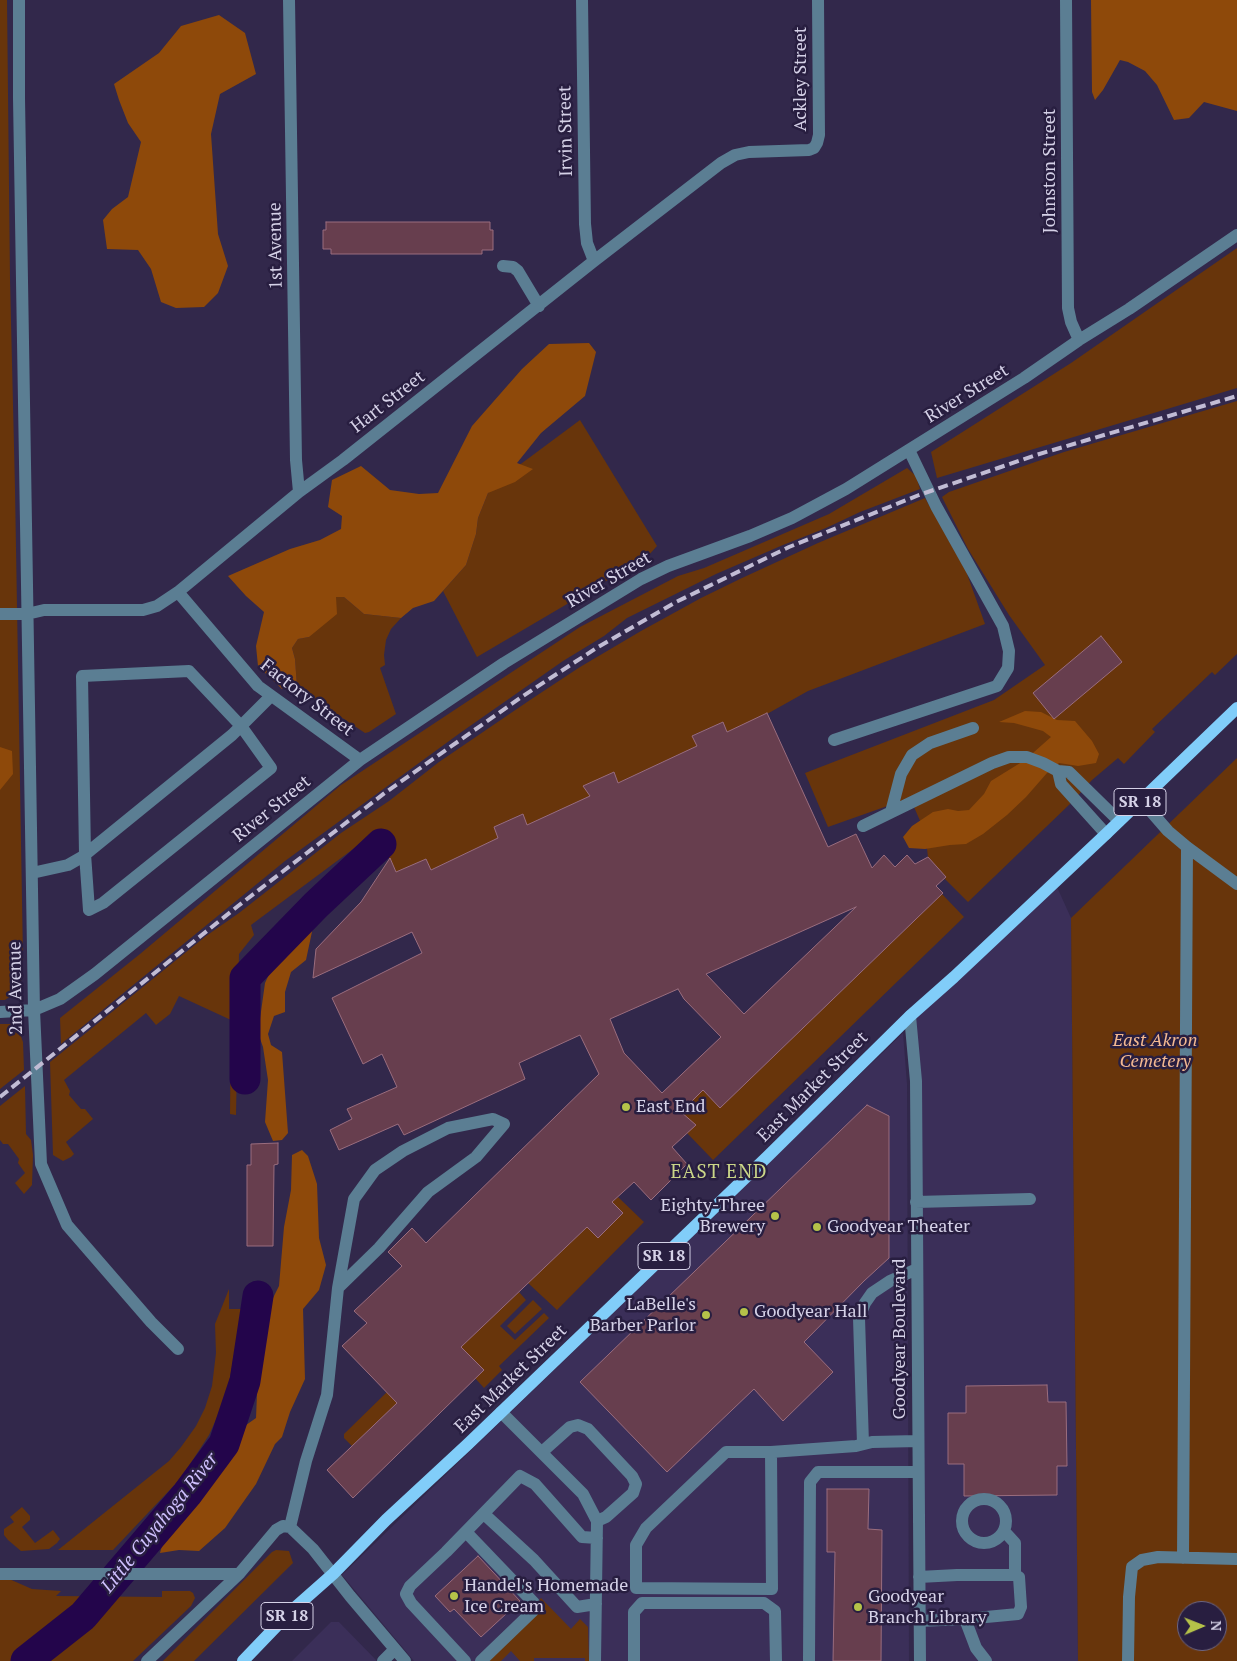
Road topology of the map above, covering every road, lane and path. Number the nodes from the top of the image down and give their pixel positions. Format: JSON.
{"nodes":[{"id":1,"x":19,"y":0,"type":"edge"},
{"id":2,"x":289,"y":0,"type":"edge"},
{"id":3,"x":582,"y":0,"type":"edge"},
{"id":4,"x":818,"y":0,"type":"edge"},
{"id":5,"x":1066,"y":0,"type":"edge"},
{"id":6,"x":775,"y":151,"type":"joint"},
{"id":7,"x":1237,"y":235,"type":"edge"},
{"id":8,"x":594,"y":261,"type":"junction"},
{"id":9,"x":503,"y":266,"type":"dead end"},
{"id":10,"x":539,"y":306,"type":"junction"},
{"id":11,"x":1079,"y":340,"type":"junction"},
{"id":12,"x":910,"y":450,"type":"junction"},
{"id":13,"x":299,"y":492,"type":"junction"},
{"id":14,"x":178,"y":592,"type":"junction"},
{"id":15,"x":0,"y":614,"type":"edge"},
{"id":16,"x":27,"y":614,"type":"junction"},
{"id":17,"x":270,"y":697,"type":"junction"},
{"id":18,"x":1237,"y":708,"type":"edge"},
{"id":19,"x":241,"y":726,"type":"junction"},
{"id":20,"x":973,"y":728,"type":"dead end"},
{"id":21,"x":834,"y":740,"type":"dead end"},
{"id":22,"x":360,"y":760,"type":"junction"},
{"id":23,"x":1058,"y":771,"type":"junction"},
{"id":24,"x":1141,"y":800,"type":"junction"},
{"id":25,"x":891,"y":812,"type":"junction"},
{"id":26,"x":1119,"y":821,"type":"junction"},
{"id":27,"x":864,"y":826,"type":"dead end"},
{"id":28,"x":1106,"y":834,"type":"junction"},
{"id":29,"x":1187,"y":848,"type":"junction"},
{"id":30,"x":85,"y":854,"type":"junction"},
{"id":31,"x":32,"y":873,"type":"junction"},
{"id":32,"x":1237,"y":884,"type":"edge"},
{"id":33,"x":34,"y":1010,"type":"junction"},
{"id":34,"x":0,"y":1012,"type":"edge"},
{"id":35,"x":910,"y":1016,"type":"junction"},
{"id":36,"x":1030,"y":1200,"type":"dead end"},
{"id":37,"x":916,"y":1202,"type":"junction"},
{"id":38,"x":917,"y":1269,"type":"junction"},
{"id":39,"x":338,"y":1288,"type":"junction"},
{"id":40,"x":178,"y":1349,"type":"dead end"},
{"id":41,"x":501,"y":1412,"type":"junction"},
{"id":42,"x":918,"y":1441,"type":"junction"},
{"id":43,"x":863,"y":1444,"type":"junction"},
{"id":44,"x":542,"y":1452,"type":"junction"},
{"id":45,"x":772,"y":1452,"type":"junction"},
{"id":46,"x":918,"y":1472,"type":"junction"},
{"id":47,"x":484,"y":1514,"type":"junction"},
{"id":48,"x":597,"y":1521,"type":"junction"},
{"id":49,"x":290,"y":1527,"type":"junction"},
{"id":50,"x":1004,"y":1531,"type":"dead end"},
{"id":51,"x":466,"y":1532,"type":"junction"},
{"id":52,"x":597,"y":1538,"type":"junction"},
{"id":53,"x":1183,"y":1558,"type":"junction"},
{"id":54,"x":1237,"y":1559,"type":"edge"},
{"id":55,"x":0,"y":1574,"type":"edge"},
{"id":56,"x":239,"y":1574,"type":"junction"},
{"id":57,"x":333,"y":1574,"type":"junction"},
{"id":58,"x":1015,"y":1575,"type":"junction"},
{"id":59,"x":919,"y":1577,"type":"junction"},
{"id":60,"x":596,"y":1604,"type":"junction"},
{"id":61,"x":965,"y":1619,"type":"junction"},
{"id":62,"x":919,"y":1621,"type":"junction"},
{"id":63,"x":395,"y":1649,"type":"junction"},
{"id":64,"x":147,"y":1661,"type":"edge"},
{"id":65,"x":244,"y":1661,"type":"edge"},
{"id":66,"x":383,"y":1661,"type":"edge"},
{"id":67,"x":406,"y":1661,"type":"edge"},
{"id":68,"x":465,"y":1661,"type":"edge"},
{"id":69,"x":481,"y":1661,"type":"edge"},
{"id":70,"x":594,"y":1661,"type":"edge"},
{"id":71,"x":634,"y":1661,"type":"edge"},
{"id":72,"x":776,"y":1661,"type":"edge"},
{"id":73,"x":809,"y":1661,"type":"edge"},
{"id":74,"x":920,"y":1661,"type":"edge"},
{"id":75,"x":986,"y":1661,"type":"edge"},
{"id":76,"x":1128,"y":1661,"type":"edge"}],
"edges":[{"from":1,"to":16,"type":"street","name":"2nd Avenue"},
{"from":2,"to":13,"type":"street","name":"1st Avenue"},
{"from":3,"to":8,"type":"street","name":"Irvin Street"},
{"from":4,"to":6,"type":"street","name":"Ackley Street"},
{"from":5,"to":11,"type":"street","name":"Johnston Street"},
{"from":6,"to":8,"type":"street","name":"Hart Street"},
{"from":7,"to":11,"type":"street","name":"River Street"},
{"from":8,"to":10,"type":"street","name":"Hart Street"},
{"from":9,"to":10,"type":"street"},
{"from":10,"to":13,"type":"street","name":"Hart Street"},
{"from":11,"to":12,"type":"street","name":"River Street"},
{"from":12,"to":21,"type":"street"},
{"from":12,"to":22,"type":"street","name":"River Street"},
{"from":13,"to":14,"type":"street","name":"Hart Street"},
{"from":14,"to":16,"type":"street","name":"Hart Street"},
{"from":14,"to":17,"type":"street","name":"Factory Street"},
{"from":15,"to":16,"type":"street","name":"Hart Street"},
{"from":16,"to":31,"type":"street","name":"2nd Avenue"},
{"from":17,"to":19,"type":"street"},
{"from":17,"to":22,"type":"street","name":"Factory Street"},
{"from":18,"to":24,"type":"main road","name":"East Market Street","number":"SR 18"},
{"from":19,"to":30,"type":"street"},
{"from":19,"to":30,"type":"street"},
{"from":19,"to":30,"type":"street"},
{"from":20,"to":25,"type":"street"},
{"from":22,"to":33,"type":"street","name":"River Street"},
{"from":23,"to":25,"type":"street"},
{"from":23,"to":26,"type":"street"},
{"from":23,"to":28,"type":"street"},
{"from":24,"to":26,"type":"main road","name":"East Market Street","number":"SR 18"},
{"from":24,"to":29,"type":"street"},
{"from":25,"to":27,"type":"street"},
{"from":26,"to":28,"type":"main road","name":"East Market Street","number":"SR 18"},
{"from":28,"to":35,"type":"main road","name":"East Market Street","number":"SR 18"},
{"from":29,"to":32,"type":"street"},
{"from":29,"to":53,"type":"street"},
{"from":30,"to":31,"type":"street"},
{"from":31,"to":33,"type":"street","name":"2nd Avenue"},
{"from":33,"to":34,"type":"street","name":"River Street"},
{"from":33,"to":40,"type":"street","name":"2nd Avenue"},
{"from":35,"to":37,"type":"street","name":"Goodyear Boulevard"},
{"from":35,"to":41,"type":"main road","name":"East Market Street","number":"SR 18"},
{"from":36,"to":37,"type":"street"},
{"from":37,"to":38,"type":"street","name":"Goodyear Boulevard"},
{"from":38,"to":42,"type":"street","name":"Goodyear Boulevard"},
{"from":38,"to":43,"type":"street"},
{"from":39,"to":39,"type":"street"},
{"from":39,"to":49,"type":"street"},
{"from":41,"to":44,"type":"street"},
{"from":41,"to":57,"type":"main road","name":"East Market Street","number":"SR 18"},
{"from":42,"to":43,"type":"street"},
{"from":42,"to":46,"type":"street","name":"Goodyear Boulevard"},
{"from":43,"to":45,"type":"street"},
{"from":44,"to":48,"type":"street"},
{"from":44,"to":48,"type":"street"},
{"from":45,"to":45,"type":"street"},
{"from":46,"to":59,"type":"street","name":"Goodyear Boulevard"},
{"from":46,"to":73,"type":"street"},
{"from":47,"to":51,"type":"street"},
{"from":47,"to":52,"type":"street"},
{"from":47,"to":60,"type":"street"},
{"from":48,"to":52,"type":"street"},
{"from":49,"to":56,"type":"street"},
{"from":49,"to":57,"type":"street"},
{"from":50,"to":58,"type":"street"},
{"from":51,"to":68,"type":"street"},
{"from":51,"to":69,"type":"street"},
{"from":52,"to":60,"type":"street"},
{"from":53,"to":54,"type":"street"},
{"from":53,"to":76,"type":"street"},
{"from":55,"to":56,"type":"street"},
{"from":56,"to":64,"type":"street"},
{"from":57,"to":63,"type":"street"},
{"from":57,"to":65,"type":"main road","name":"East Market Street","number":"SR 18"},
{"from":58,"to":59,"type":"street"},
{"from":58,"to":61,"type":"street"},
{"from":59,"to":62,"type":"street","name":"Goodyear Boulevard"},
{"from":60,"to":70,"type":"street"},
{"from":61,"to":62,"type":"street"},
{"from":61,"to":75,"type":"street"},
{"from":62,"to":74,"type":"street","name":"Goodyear Boulevard"},
{"from":63,"to":66,"type":"street"},
{"from":63,"to":67,"type":"street"},
{"from":71,"to":72,"type":"street"}]}
